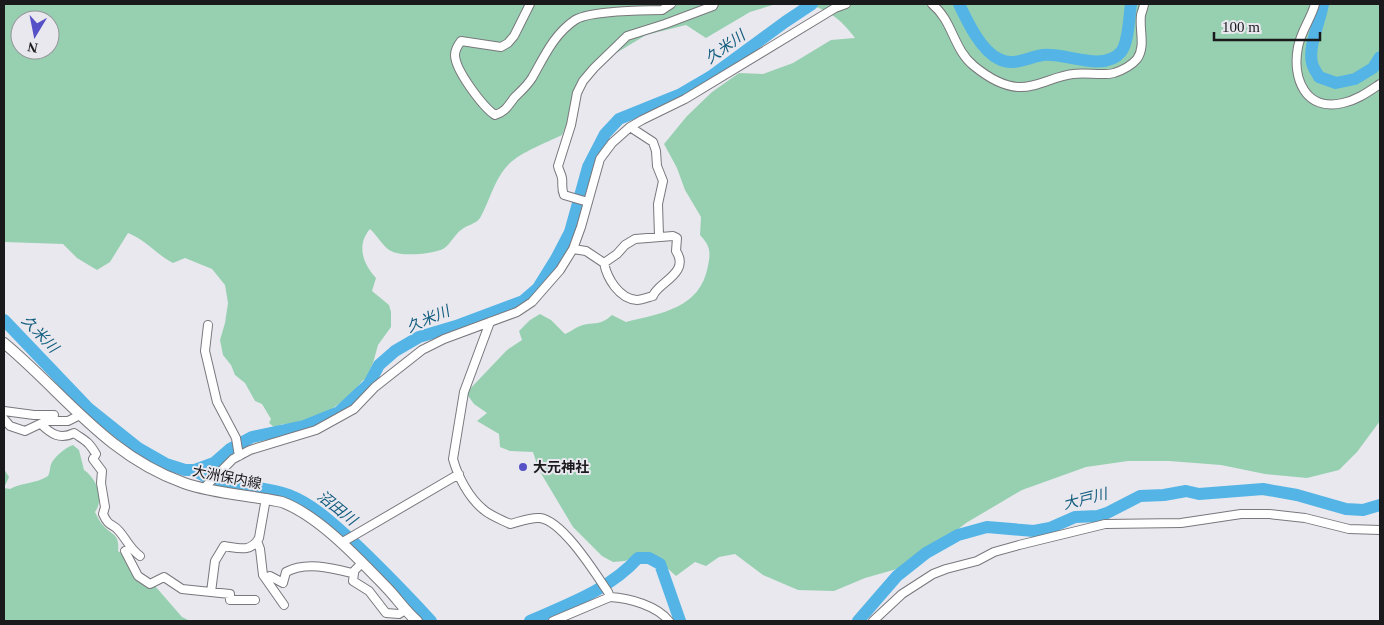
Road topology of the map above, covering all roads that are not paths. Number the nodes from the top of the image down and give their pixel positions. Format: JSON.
{"nodes":[{"id":1,"x":530,"y":4,"type":"edge"},
{"id":2,"x":671,"y":4,"type":"edge"},
{"id":3,"x":714,"y":4,"type":"edge"},
{"id":4,"x":846,"y":4,"type":"edge"},
{"id":5,"x":932,"y":4,"type":"edge"},
{"id":6,"x":1144,"y":4,"type":"edge"},
{"id":7,"x":1314,"y":4,"type":"edge"},
{"id":8,"x":1380,"y":84,"type":"edge"},
{"id":9,"x":630,"y":127,"type":"junction"},
{"id":10,"x":586,"y":202,"type":"junction"},
{"id":11,"x":659,"y":236,"type":"junction"},
{"id":12,"x":572,"y":249,"type":"junction"},
{"id":13,"x":604,"y":262,"type":"junction"},
{"id":14,"x":490,"y":322,"type":"junction"},
{"id":15,"x":208,"y":326,"type":"dead end"},
{"id":16,"x":4,"y":343,"type":"edge"},
{"id":17,"x":4,"y":411,"type":"edge"},
{"id":18,"x":54,"y":415,"type":"dead end"},
{"id":19,"x":80,"y":415,"type":"junction"},
{"id":20,"x":4,"y":419,"type":"edge"},
{"id":21,"x":41,"y":424,"type":"junction"},
{"id":22,"x":239,"y":456,"type":"junction"},
{"id":23,"x":459,"y":474,"type":"junction"},
{"id":24,"x":204,"y":487,"type":"junction"},
{"id":25,"x":266,"y":498,"type":"junction"},
{"id":26,"x":1380,"y":530,"type":"edge"},
{"id":27,"x":257,"y":542,"type":"junction"},
{"id":28,"x":343,"y":542,"type":"junction"},
{"id":29,"x":125,"y":551,"type":"dead end"},
{"id":30,"x":140,"y":556,"type":"dead end"},
{"id":31,"x":362,"y":563,"type":"junction"},
{"id":32,"x":354,"y":573,"type":"junction"},
{"id":33,"x":265,"y":578,"type":"junction"},
{"id":34,"x":211,"y":592,"type":"junction"},
{"id":35,"x":609,"y":595,"type":"junction"},
{"id":36,"x":255,"y":600,"type":"dead end"},
{"id":37,"x":284,"y":605,"type":"dead end"},
{"id":38,"x":405,"y":610,"type":"junction"},
{"id":39,"x":417,"y":621,"type":"edge"},
{"id":40,"x":553,"y":621,"type":"edge"},
{"id":41,"x":669,"y":621,"type":"edge"},
{"id":42,"x":873,"y":621,"type":"edge"}],
"edges":[{"from":1,"to":2,"type":"street"},
{"from":3,"to":10,"type":"street"},
{"from":4,"to":9,"type":"street"},
{"from":5,"to":6,"type":"street"},
{"from":7,"to":8,"type":"street"},
{"from":9,"to":10,"type":"street"},
{"from":9,"to":11,"type":"street"},
{"from":10,"to":12,"type":"street"},
{"from":11,"to":13,"type":"street"},
{"from":11,"to":13,"type":"street"},
{"from":12,"to":13,"type":"street"},
{"from":12,"to":14,"type":"street"},
{"from":14,"to":22,"type":"street"},
{"from":14,"to":23,"type":"street"},
{"from":15,"to":22,"type":"street"},
{"from":16,"to":19,"type":"main road","name":"大洲保内線"},
{"from":17,"to":18,"type":"street"},
{"from":19,"to":21,"type":"street"},
{"from":19,"to":24,"type":"main road","name":"大洲保内線"},
{"from":20,"to":21,"type":"street"},
{"from":21,"to":30,"type":"street"},
{"from":22,"to":24,"type":"street"},
{"from":23,"to":28,"type":"street"},
{"from":23,"to":35,"type":"street"},
{"from":24,"to":25,"type":"main road","name":"大洲保内線"},
{"from":25,"to":27,"type":"street"},
{"from":25,"to":28,"type":"main road","name":"大洲保内線"},
{"from":26,"to":42,"type":"street"},
{"from":27,"to":33,"type":"street"},
{"from":27,"to":34,"type":"street"},
{"from":28,"to":31,"type":"main road","name":"大洲保内線"},
{"from":29,"to":34,"type":"street"},
{"from":31,"to":32,"type":"street"},
{"from":31,"to":38,"type":"main road","name":"大洲保内線"},
{"from":32,"to":33,"type":"street"},
{"from":32,"to":38,"type":"street"},
{"from":33,"to":37,"type":"street"},
{"from":34,"to":36,"type":"street"},
{"from":35,"to":40,"type":"street"},
{"from":35,"to":41,"type":"street"},
{"from":38,"to":39,"type":"main road","name":"大洲保内線"}]}
